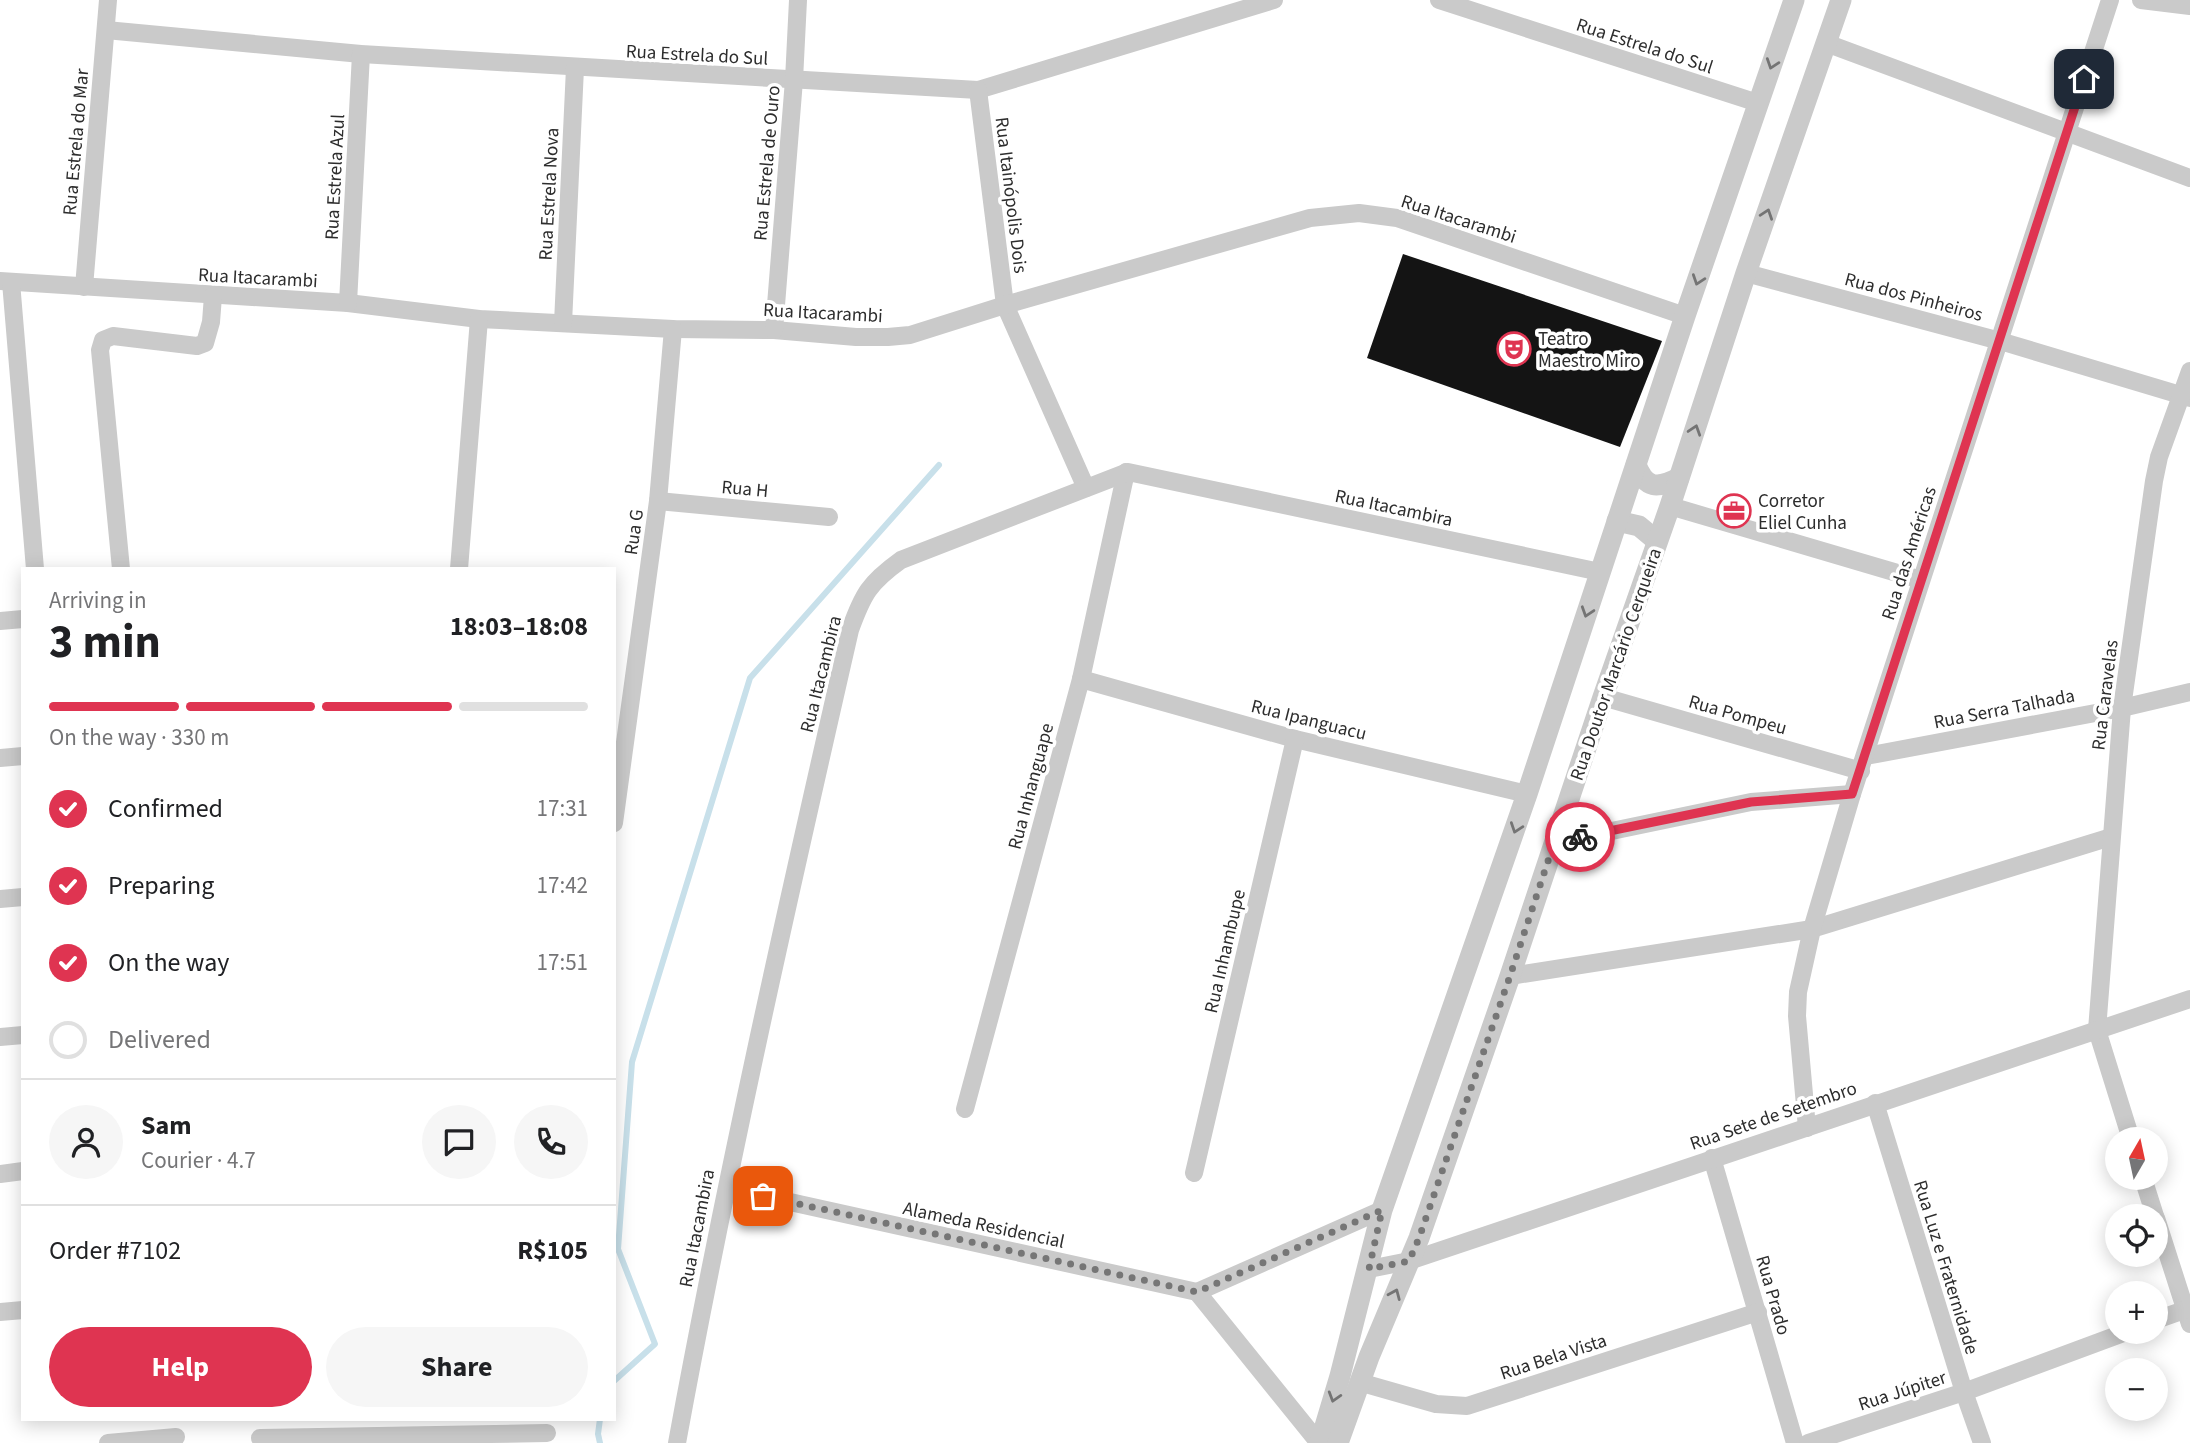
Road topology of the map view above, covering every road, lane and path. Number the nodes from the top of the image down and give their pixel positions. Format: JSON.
{"nodes":[{"id":1,"x":108,"y":0,"type":"edge"},
{"id":2,"x":798,"y":0,"type":"edge"},
{"id":3,"x":1273,"y":0,"type":"edge"},
{"id":4,"x":1439,"y":0,"type":"edge"},
{"id":5,"x":1794,"y":0,"type":"edge"},
{"id":6,"x":1841,"y":0,"type":"edge"},
{"id":7,"x":2110,"y":0,"type":"edge"},
{"id":8,"x":2141,"y":0,"type":"edge"},
{"id":9,"x":2190,"y":6,"type":"edge"},
{"id":10,"x":106,"y":30,"type":"junction"},
{"id":11,"x":1826,"y":43,"type":"junction"},
{"id":12,"x":361,"y":54,"type":"junction"},
{"id":13,"x":575,"y":68,"type":"junction"},
{"id":14,"x":794,"y":80,"type":"junction"},
{"id":15,"x":978,"y":90,"type":"junction"},
{"id":16,"x":1758,"y":103,"type":"junction"},
{"id":17,"x":2066,"y":132,"type":"junction"},
{"id":18,"x":2190,"y":178,"type":"edge"},
{"id":19,"x":1746,"y":273,"type":"junction"},
{"id":20,"x":6,"y":281,"type":"edge"},
{"id":21,"x":83,"y":287,"type":"junction"},
{"id":22,"x":213,"y":296,"type":"junction"},
{"id":23,"x":348,"y":303,"type":"junction"},
{"id":24,"x":1005,"y":305,"type":"junction"},
{"id":25,"x":1685,"y":316,"type":"junction"},
{"id":26,"x":479,"y":319,"type":"junction"},
{"id":27,"x":563,"y":323,"type":"junction"},
{"id":28,"x":673,"y":329,"type":"junction"},
{"id":29,"x":774,"y":330,"type":"junction"},
{"id":30,"x":2000,"y":341,"type":"junction"},
{"id":31,"x":2190,"y":371,"type":"edge"},
{"id":32,"x":2186,"y":397,"type":"edge"},
{"id":33,"x":1636,"y":465,"type":"junction"},
{"id":34,"x":1126,"y":472,"type":"junction"},
{"id":35,"x":1679,"y":478,"type":"junction"},
{"id":36,"x":1086,"y":488,"type":"junction"},
{"id":37,"x":658,"y":501,"type":"junction"},
{"id":38,"x":1670,"y":506,"type":"junction"},
{"id":39,"x":829,"y":517,"type":"dead end"},
{"id":40,"x":1617,"y":521,"type":"junction"},
{"id":41,"x":1657,"y":541,"type":"junction"},
{"id":42,"x":35,"y":567,"type":"edge"},
{"id":43,"x":121,"y":567,"type":"edge"},
{"id":44,"x":459,"y":567,"type":"edge"},
{"id":45,"x":1600,"y":572,"type":"junction"},
{"id":46,"x":1921,"y":580,"type":"junction"},
{"id":47,"x":21,"y":618,"type":"edge"},
{"id":48,"x":0,"y":621,"type":"edge"},
{"id":49,"x":1081,"y":679,"type":"junction"},
{"id":50,"x":2190,"y":692,"type":"edge"},
{"id":51,"x":1603,"y":697,"type":"junction"},
{"id":52,"x":2122,"y":708,"type":"junction"},
{"id":53,"x":1295,"y":739,"type":"junction"},
{"id":54,"x":21,"y":756,"type":"edge"},
{"id":55,"x":0,"y":758,"type":"edge"},
{"id":56,"x":1863,"y":763,"type":"junction"},
{"id":57,"x":617,"y":775,"type":"edge"},
{"id":58,"x":1527,"y":794,"type":"junction"},
{"id":59,"x":1852,"y":794,"type":"junction"},
{"id":60,"x":2110,"y":836,"type":"junction"},
{"id":61,"x":1554,"y":843,"type":"junction"},
{"id":62,"x":21,"y":897,"type":"edge"},
{"id":63,"x":0,"y":899,"type":"edge"},
{"id":64,"x":1812,"y":929,"type":"junction"},
{"id":65,"x":1510,"y":976,"type":"junction"},
{"id":66,"x":2190,"y":999,"type":"edge"},
{"id":67,"x":2097,"y":1030,"type":"junction"},
{"id":68,"x":21,"y":1035,"type":"edge"},
{"id":69,"x":0,"y":1037,"type":"edge"},
{"id":70,"x":1875,"y":1103,"type":"junction"},
{"id":71,"x":965,"y":1109,"type":"dead end"},
{"id":72,"x":2127,"y":1127,"type":"edge"},
{"id":73,"x":1807,"y":1128,"type":"junction"},
{"id":74,"x":1712,"y":1158,"type":"junction"},
{"id":75,"x":21,"y":1171,"type":"edge"},
{"id":76,"x":1194,"y":1173,"type":"dead end"},
{"id":77,"x":0,"y":1174,"type":"edge"},
{"id":78,"x":763,"y":1196,"type":"dead end"},
{"id":79,"x":1382,"y":1210,"type":"junction"},
{"id":80,"x":2168,"y":1253,"type":"edge"},
{"id":81,"x":1409,"y":1261,"type":"junction"},
{"id":82,"x":1369,"y":1269,"type":"junction"},
{"id":83,"x":1197,"y":1292,"type":"junction"},
{"id":84,"x":21,"y":1310,"type":"edge"},
{"id":85,"x":0,"y":1312,"type":"edge"},
{"id":86,"x":1758,"y":1312,"type":"junction"},
{"id":87,"x":2188,"y":1314,"type":"edge"},
{"id":88,"x":2168,"y":1318,"type":"edge"},
{"id":89,"x":2105,"y":1340,"type":"edge"},
{"id":90,"x":1359,"y":1382,"type":"junction"},
{"id":91,"x":1964,"y":1392,"type":"junction"},
{"id":92,"x":258,"y":1421,"type":"edge"},
{"id":93,"x":547,"y":1433,"type":"dead end"},
{"id":94,"x":176,"y":1437,"type":"dead end"},
{"id":95,"x":260,"y":1440,"type":"edge"},
{"id":96,"x":108,"y":1443,"type":"edge"},
{"id":97,"x":677,"y":1443,"type":"edge"},
{"id":98,"x":1319,"y":1443,"type":"edge"},
{"id":99,"x":1338,"y":1443,"type":"edge"},
{"id":100,"x":1795,"y":1443,"type":"edge"},
{"id":101,"x":1808,"y":1443,"type":"edge"},
{"id":102,"x":1982,"y":1443,"type":"edge"}],
"edges":[{"from":1,"to":10,"type":"street","name":"Rua Estrela do Mar"},
{"from":2,"to":14,"type":"street","name":"Rua Estrela de Ouro"},
{"from":3,"to":15,"type":"street","name":"Rua Estrela do Sul"},
{"from":4,"to":16,"type":"street","name":"Rua Estrela do Sul"},
{"from":5,"to":16,"type":"street","one_way":true},
{"from":6,"to":11,"type":"street","name":"Rua Doutor Marcário Cerqueira"},
{"from":7,"to":17,"type":"street","name":"Rua das Américas"},
{"from":8,"to":9,"type":"street"},
{"from":10,"to":12,"type":"street","name":"Rua Estrela do Sul"},
{"from":10,"to":21,"type":"street","name":"Rua Estrela do Mar"},
{"from":11,"to":17,"type":"street"},
{"from":19,"to":11,"type":"street","name":"Rua Doutor Marcário Cerqueira","one_way":true},
{"from":12,"to":13,"type":"street","name":"Rua Estrela do Sul"},
{"from":12,"to":23,"type":"street","name":"Rua Estrela Azul"},
{"from":13,"to":14,"type":"street","name":"Rua Estrela do Sul"},
{"from":13,"to":27,"type":"street","name":"Rua Estrela Nova"},
{"from":14,"to":15,"type":"street","name":"Rua Estrela do Sul"},
{"from":14,"to":29,"type":"street","name":"Rua Estrela de Ouro"},
{"from":15,"to":24,"type":"street","name":"Rua Itainópolis Dois"},
{"from":16,"to":25,"type":"street","one_way":true},
{"from":17,"to":18,"type":"street"},
{"from":17,"to":30,"type":"street","name":"Rua das Américas"},
{"from":19,"to":30,"type":"street","name":"Rua dos Pinheiros"},
{"from":35,"to":19,"type":"street","name":"Rua Doutor Marcário Cerqueira","one_way":true},
{"from":20,"to":21,"type":"street","name":"Rua Itacarambi"},
{"from":20,"to":42,"type":"street"},
{"from":21,"to":22,"type":"street","name":"Rua Itacarambi"},
{"from":22,"to":23,"type":"street","name":"Rua Itacarambi"},
{"from":22,"to":43,"type":"street"},
{"from":23,"to":26,"type":"street","name":"Rua Itacarambi"},
{"from":24,"to":25,"type":"street","name":"Rua Itacarambi"},
{"from":24,"to":29,"type":"street","name":"Rua Itacarambi"},
{"from":24,"to":36,"type":"street","name":"Rua Itainópolis Dois"},
{"from":25,"to":33,"type":"street"},
{"from":26,"to":27,"type":"street","name":"Rua Itacarambi"},
{"from":26,"to":44,"type":"street"},
{"from":27,"to":28,"type":"street","name":"Rua Itacarambi"},
{"from":28,"to":29,"type":"street","name":"Rua Itacarambi"},
{"from":28,"to":37,"type":"street","name":"Rua G"},
{"from":30,"to":32,"type":"street","name":"Rua dos Pinheiros"},
{"from":30,"to":46,"type":"street","name":"Rua das Américas"},
{"from":31,"to":32,"type":"street","name":"Rua Caravelas"},
{"from":32,"to":52,"type":"street","name":"Rua Caravelas"},
{"from":33,"to":35,"type":"street"},
{"from":33,"to":40,"type":"street"},
{"from":34,"to":36,"type":"street","name":"Rua Itacambira"},
{"from":34,"to":45,"type":"street","name":"Rua Itacambira"},
{"from":34,"to":49,"type":"street","name":"Rua Inhanguape"},
{"from":35,"to":38,"type":"street","name":"Rua Doutor Marcário Cerqueira"},
{"from":36,"to":97,"type":"street","name":"Rua Itacambira"},
{"from":37,"to":39,"type":"street","name":"Rua H"},
{"from":37,"to":57,"type":"street","name":"Rua G"},
{"from":38,"to":41,"type":"street","name":"Rua Doutor Marcário Cerqueira"},
{"from":38,"to":46,"type":"street"},
{"from":40,"to":41,"type":"street"},
{"from":40,"to":45,"type":"street"},
{"from":41,"to":51,"type":"street","name":"Rua Doutor Marcário Cerqueira"},
{"from":45,"to":58,"type":"street","one_way":true},
{"from":46,"to":56,"type":"street","name":"Rua das Américas"},
{"from":47,"to":48,"type":"street"},
{"from":49,"to":53,"type":"street","name":"Rua Ipanguacu"},
{"from":49,"to":71,"type":"street","name":"Rua Inhanguape"},
{"from":50,"to":52,"type":"street","name":"Rua Serra Talhada"},
{"from":51,"to":56,"type":"street","name":"Rua Pompeu"},
{"from":51,"to":61,"type":"street","name":"Rua Doutor Marcário Cerqueira"},
{"from":52,"to":56,"type":"street","name":"Rua Serra Talhada"},
{"from":52,"to":60,"type":"street","name":"Rua Caravelas"},
{"from":53,"to":58,"type":"street","name":"Rua Ipanguacu"},
{"from":53,"to":76,"type":"street","name":"Rua Inhambupe"},
{"from":54,"to":55,"type":"street"},
{"from":56,"to":59,"type":"street","name":"Rua das Américas"},
{"from":58,"to":79,"type":"street","one_way":true},
{"from":59,"to":61,"type":"street"},
{"from":59,"to":64,"type":"street","name":"Rua das Américas"},
{"from":60,"to":64,"type":"street"},
{"from":60,"to":67,"type":"street","name":"Rua Caravelas"},
{"from":61,"to":65,"type":"street","name":"Rua Doutor Marcário Cerqueira"},
{"from":62,"to":63,"type":"street"},
{"from":64,"to":65,"type":"street"},
{"from":64,"to":73,"type":"street","name":"Rua das Américas"},
{"from":65,"to":81,"type":"street","name":"Rua Doutor Marcário Cerqueira"},
{"from":66,"to":67,"type":"street","name":"Rua Sete de Setembro"},
{"from":67,"to":70,"type":"street","name":"Rua Sete de Setembro"},
{"from":67,"to":72,"type":"street"},
{"from":68,"to":69,"type":"street"},
{"from":70,"to":73,"type":"street","name":"Rua Sete de Setembro"},
{"from":70,"to":91,"type":"street","name":"Rua Luz e Fraternidade"},
{"from":73,"to":74,"type":"street","name":"Rua Sete de Setembro"},
{"from":74,"to":81,"type":"street","name":"Rua Sete de Setembro"},
{"from":74,"to":86,"type":"street","name":"Rua Prado"},
{"from":75,"to":77,"type":"street"},
{"from":78,"to":83,"type":"street","name":"Alameda Residencial"},
{"from":79,"to":82,"type":"street"},
{"from":79,"to":83,"type":"street"},
{"from":80,"to":87,"type":"street"},
{"from":81,"to":82,"type":"street","name":"Rua Sete de Setembro"},
{"from":90,"to":81,"type":"street","name":"Rua Doutor Marcário Cerqueira","one_way":true},
{"from":82,"to":98,"type":"street","one_way":true},
{"from":83,"to":98,"type":"street"},
{"from":84,"to":85,"type":"street"},
{"from":86,"to":90,"type":"street","name":"Rua Bela Vista"},
{"from":86,"to":100,"type":"street","name":"Rua Prado"},
{"from":87,"to":88,"type":"street"},
{"from":89,"to":91,"type":"street","name":"Rua Júpiter"},
{"from":90,"to":99,"type":"street","name":"Rua Doutor Marcário Cerqueira"},
{"from":91,"to":101,"type":"street","name":"Rua Júpiter"},
{"from":91,"to":102,"type":"street","name":"Rua Luz e Fraternidade"},
{"from":92,"to":95,"type":"street"},
{"from":93,"to":95,"type":"street"},
{"from":94,"to":96,"type":"street"}]}
